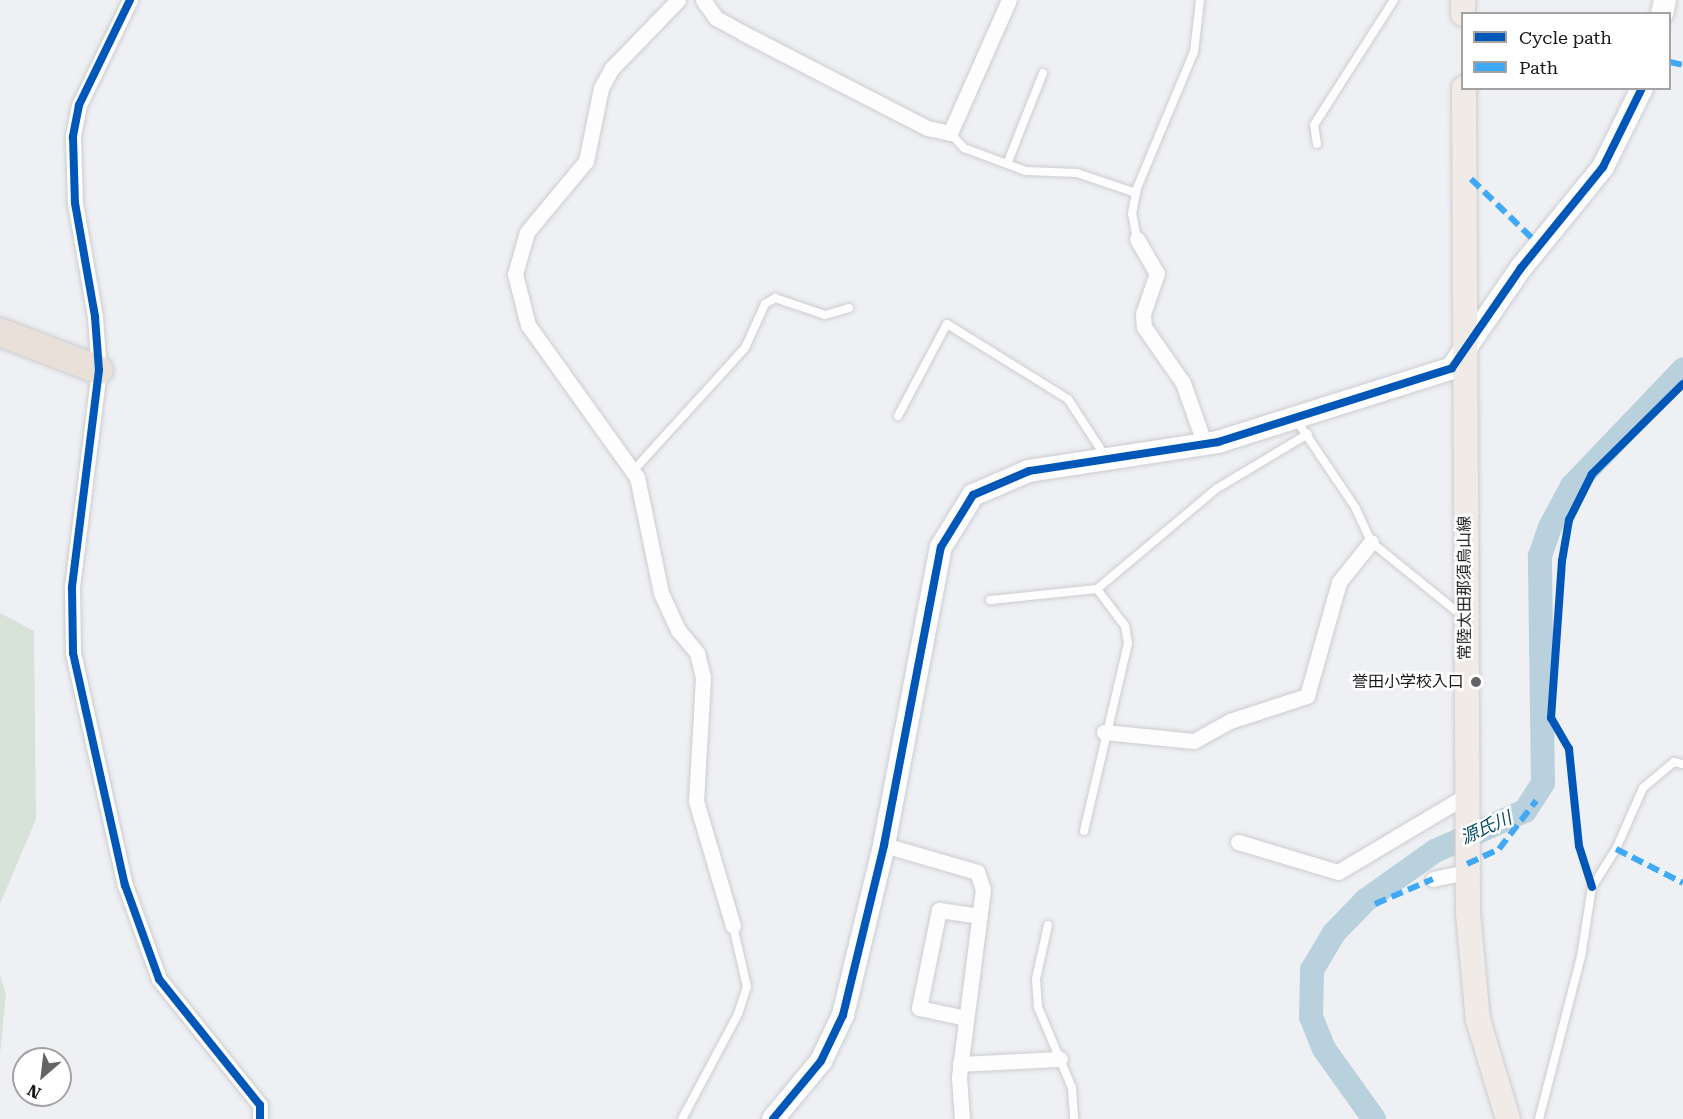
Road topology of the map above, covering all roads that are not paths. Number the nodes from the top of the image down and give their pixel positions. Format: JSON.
{"nodes":[{"id":1,"x":130,"y":0,"type":"edge"},
{"id":2,"x":678,"y":0,"type":"edge"},
{"id":3,"x":703,"y":0,"type":"edge"},
{"id":4,"x":1009,"y":0,"type":"edge"},
{"id":5,"x":1200,"y":0,"type":"edge"},
{"id":6,"x":1394,"y":0,"type":"edge"},
{"id":7,"x":1043,"y":73,"type":"dead end"},
{"id":8,"x":1464,"y":90,"type":"edge"},
{"id":9,"x":1641,"y":90,"type":"edge"},
{"id":10,"x":950,"y":133,"type":"junction"},
{"id":11,"x":1317,"y":144,"type":"dead end"},
{"id":12,"x":1007,"y":164,"type":"junction"},
{"id":13,"x":1136,"y":193,"type":"junction"},
{"id":14,"x":1137,"y":239,"type":"joint"},
{"id":15,"x":849,"y":308,"type":"dead end"},
{"id":16,"x":0,"y":332,"type":"edge"},
{"id":17,"x":1464,"y":354,"type":"junction"},
{"id":18,"x":99,"y":370,"type":"junction"},
{"id":19,"x":898,"y":416,"type":"dead end"},
{"id":20,"x":1301,"y":426,"type":"junction"},
{"id":21,"x":1204,"y":445,"type":"junction"},
{"id":22,"x":1107,"y":460,"type":"junction"},
{"id":23,"x":633,"y":471,"type":"junction"},
{"id":24,"x":1371,"y":542,"type":"junction"},
{"id":25,"x":1097,"y":589,"type":"junction"},
{"id":26,"x":990,"y":600,"type":"dead end"},
{"id":27,"x":1466,"y":619,"type":"junction"},
{"id":28,"x":1104,"y":732,"type":"junction"},
{"id":29,"x":1683,"y":764,"type":"edge"},
{"id":30,"x":1467,"y":800,"type":"junction"},
{"id":31,"x":1084,"y":831,"type":"dead end"},
{"id":32,"x":1239,"y":842,"type":"dead end"},
{"id":33,"x":884,"y":845,"type":"junction"},
{"id":34,"x":1467,"y":863,"type":"junction"},
{"id":35,"x":1433,"y":879,"type":"dead end"},
{"id":36,"x":980,"y":916,"type":"junction"},
{"id":37,"x":1048,"y":925,"type":"dead end"},
{"id":38,"x":733,"y":926,"type":"joint"},
{"id":39,"x":966,"y":1018,"type":"junction"},
{"id":40,"x":1060,"y":1059,"type":"junction"},
{"id":41,"x":960,"y":1064,"type":"junction"},
{"id":42,"x":260,"y":1119,"type":"edge"},
{"id":43,"x":682,"y":1119,"type":"edge"},
{"id":44,"x":773,"y":1119,"type":"edge"},
{"id":45,"x":962,"y":1119,"type":"edge"},
{"id":46,"x":1074,"y":1119,"type":"edge"},
{"id":47,"x":1508,"y":1119,"type":"edge"},
{"id":48,"x":1539,"y":1119,"type":"edge"}],
"edges":[{"from":1,"to":18,"type":"street"},
{"from":2,"to":23,"type":"street"},
{"from":3,"to":10,"type":"street"},
{"from":4,"to":10,"type":"street"},
{"from":5,"to":13,"type":"lane"},
{"from":6,"to":11,"type":"lane"},
{"from":7,"to":12,"type":"lane"},
{"from":8,"to":17,"type":"main road","name":"常陸太田那須烏山線"},
{"from":9,"to":17,"type":"street"},
{"from":10,"to":12,"type":"lane"},
{"from":12,"to":13,"type":"lane"},
{"from":13,"to":14,"type":"lane"},
{"from":14,"to":21,"type":"street"},
{"from":15,"to":23,"type":"lane"},
{"from":16,"to":18,"type":"highway"},
{"from":17,"to":20,"type":"street"},
{"from":17,"to":27,"type":"main road","name":"常陸太田那須烏山線"},
{"from":18,"to":42,"type":"street"},
{"from":19,"to":22,"type":"lane"},
{"from":20,"to":21,"type":"street"},
{"from":20,"to":24,"type":"lane"},
{"from":20,"to":25,"type":"lane"},
{"from":21,"to":22,"type":"street"},
{"from":22,"to":33,"type":"street"},
{"from":23,"to":38,"type":"street"},
{"from":24,"to":27,"type":"lane"},
{"from":24,"to":28,"type":"street"},
{"from":25,"to":26,"type":"lane"},
{"from":25,"to":28,"type":"lane"},
{"from":27,"to":30,"type":"main road","name":"常陸太田那須烏山線"},
{"from":28,"to":31,"type":"lane"},
{"from":29,"to":48,"type":"lane"},
{"from":30,"to":32,"type":"street"},
{"from":30,"to":34,"type":"main road","name":"常陸太田那須烏山線"},
{"from":33,"to":36,"type":"street"},
{"from":33,"to":44,"type":"street"},
{"from":34,"to":35,"type":"street"},
{"from":34,"to":47,"type":"main road","name":"常陸太田那須烏山線"},
{"from":36,"to":39,"type":"street"},
{"from":36,"to":39,"type":"street"},
{"from":37,"to":40,"type":"lane"},
{"from":38,"to":43,"type":"lane"},
{"from":39,"to":41,"type":"street"},
{"from":40,"to":41,"type":"street"},
{"from":40,"to":46,"type":"lane"},
{"from":41,"to":45,"type":"street"}]}
